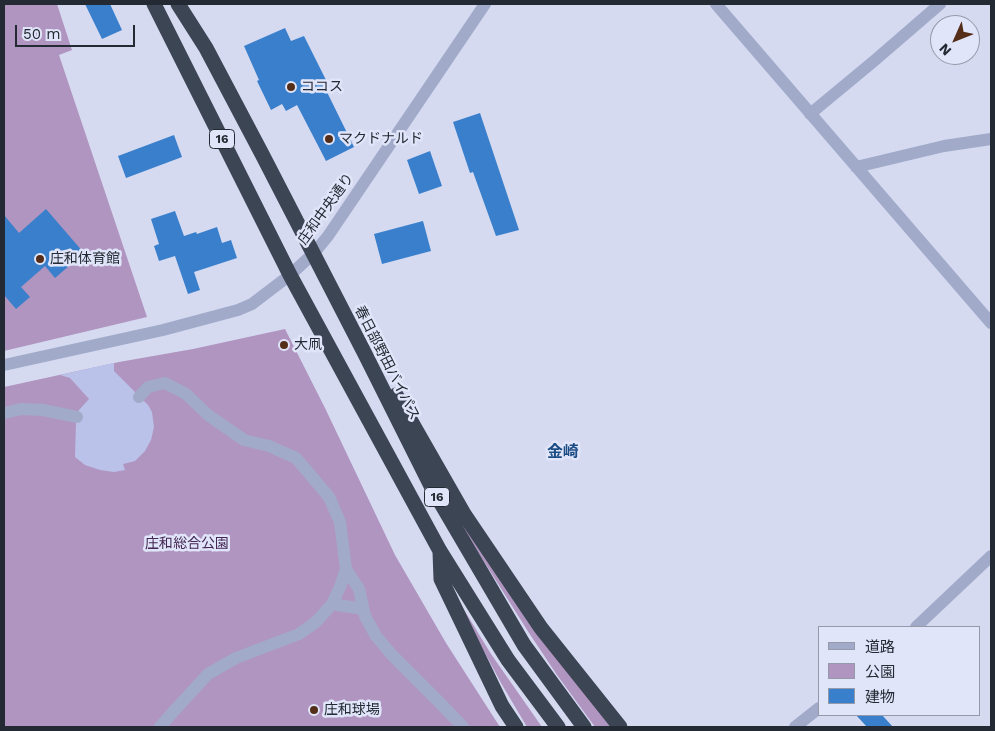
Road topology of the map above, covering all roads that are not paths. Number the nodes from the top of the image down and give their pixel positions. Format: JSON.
{"nodes":[{"id":1,"x":154,"y":4,"type":"edge"},
{"id":2,"x":178,"y":4,"type":"edge"},
{"id":3,"x":485,"y":4,"type":"edge"},
{"id":4,"x":716,"y":4,"type":"edge"},
{"id":5,"x":940,"y":4,"type":"edge"},
{"id":6,"x":810,"y":114,"type":"junction"},
{"id":7,"x":991,"y":139,"type":"edge"},
{"id":8,"x":856,"y":167,"type":"junction"},
{"id":9,"x":314,"y":254,"type":"junction"},
{"id":10,"x":290,"y":275,"type":"junction"},
{"id":11,"x":991,"y":324,"type":"edge"},
{"id":12,"x":365,"y":354,"type":"junction"},
{"id":13,"x":4,"y":365,"type":"edge"},
{"id":14,"x":139,"y":396,"type":"dead end"},
{"id":15,"x":4,"y":412,"type":"edge"},
{"id":16,"x":77,"y":417,"type":"dead end"},
{"id":17,"x":440,"y":551,"type":"junction"},
{"id":18,"x":991,"y":556,"type":"edge"},
{"id":19,"x":346,"y":569,"type":"junction"},
{"id":20,"x":332,"y":604,"type":"junction"},
{"id":21,"x":363,"y":609,"type":"junction"},
{"id":22,"x":917,"y":626,"type":"edge"},
{"id":23,"x":818,"y":709,"type":"edge"},
{"id":24,"x":160,"y":727,"type":"edge"},
{"id":25,"x":463,"y":727,"type":"edge"},
{"id":26,"x":516,"y":727,"type":"edge"},
{"id":27,"x":558,"y":727,"type":"edge"},
{"id":28,"x":584,"y":727,"type":"edge"},
{"id":29,"x":620,"y":727,"type":"edge"},
{"id":30,"x":794,"y":727,"type":"edge"}],
"edges":[{"from":1,"to":10,"type":"highway","number":"16"},
{"from":2,"to":9,"type":"highway","name":"春日部野田バイパス","number":"16"},
{"from":3,"to":9,"type":"street","name":"庄和中央通り"},
{"from":4,"to":6,"type":"street"},
{"from":5,"to":6,"type":"street"},
{"from":6,"to":8,"type":"street"},
{"from":7,"to":8,"type":"street"},
{"from":8,"to":11,"type":"street"},
{"from":9,"to":10,"type":"street","name":"庄和中央通り"},
{"from":9,"to":12,"type":"highway","name":"春日部野田バイパス","number":"16"},
{"from":10,"to":13,"type":"street","name":"庄和中央通り"},
{"from":10,"to":17,"type":"highway","number":"16"},
{"from":12,"to":28,"type":"highway","name":"春日部野田バイパス","number":"16"},
{"from":12,"to":29,"type":"highway","number":"16"},
{"from":14,"to":19,"type":"street"},
{"from":15,"to":16,"type":"street"},
{"from":17,"to":26,"type":"highway","number":"16"},
{"from":17,"to":27,"type":"highway","number":"16"},
{"from":18,"to":22,"type":"street"},
{"from":19,"to":20,"type":"street"},
{"from":19,"to":21,"type":"street"},
{"from":20,"to":21,"type":"street"},
{"from":20,"to":24,"type":"street"},
{"from":21,"to":25,"type":"street"},
{"from":23,"to":30,"type":"street"}]}
